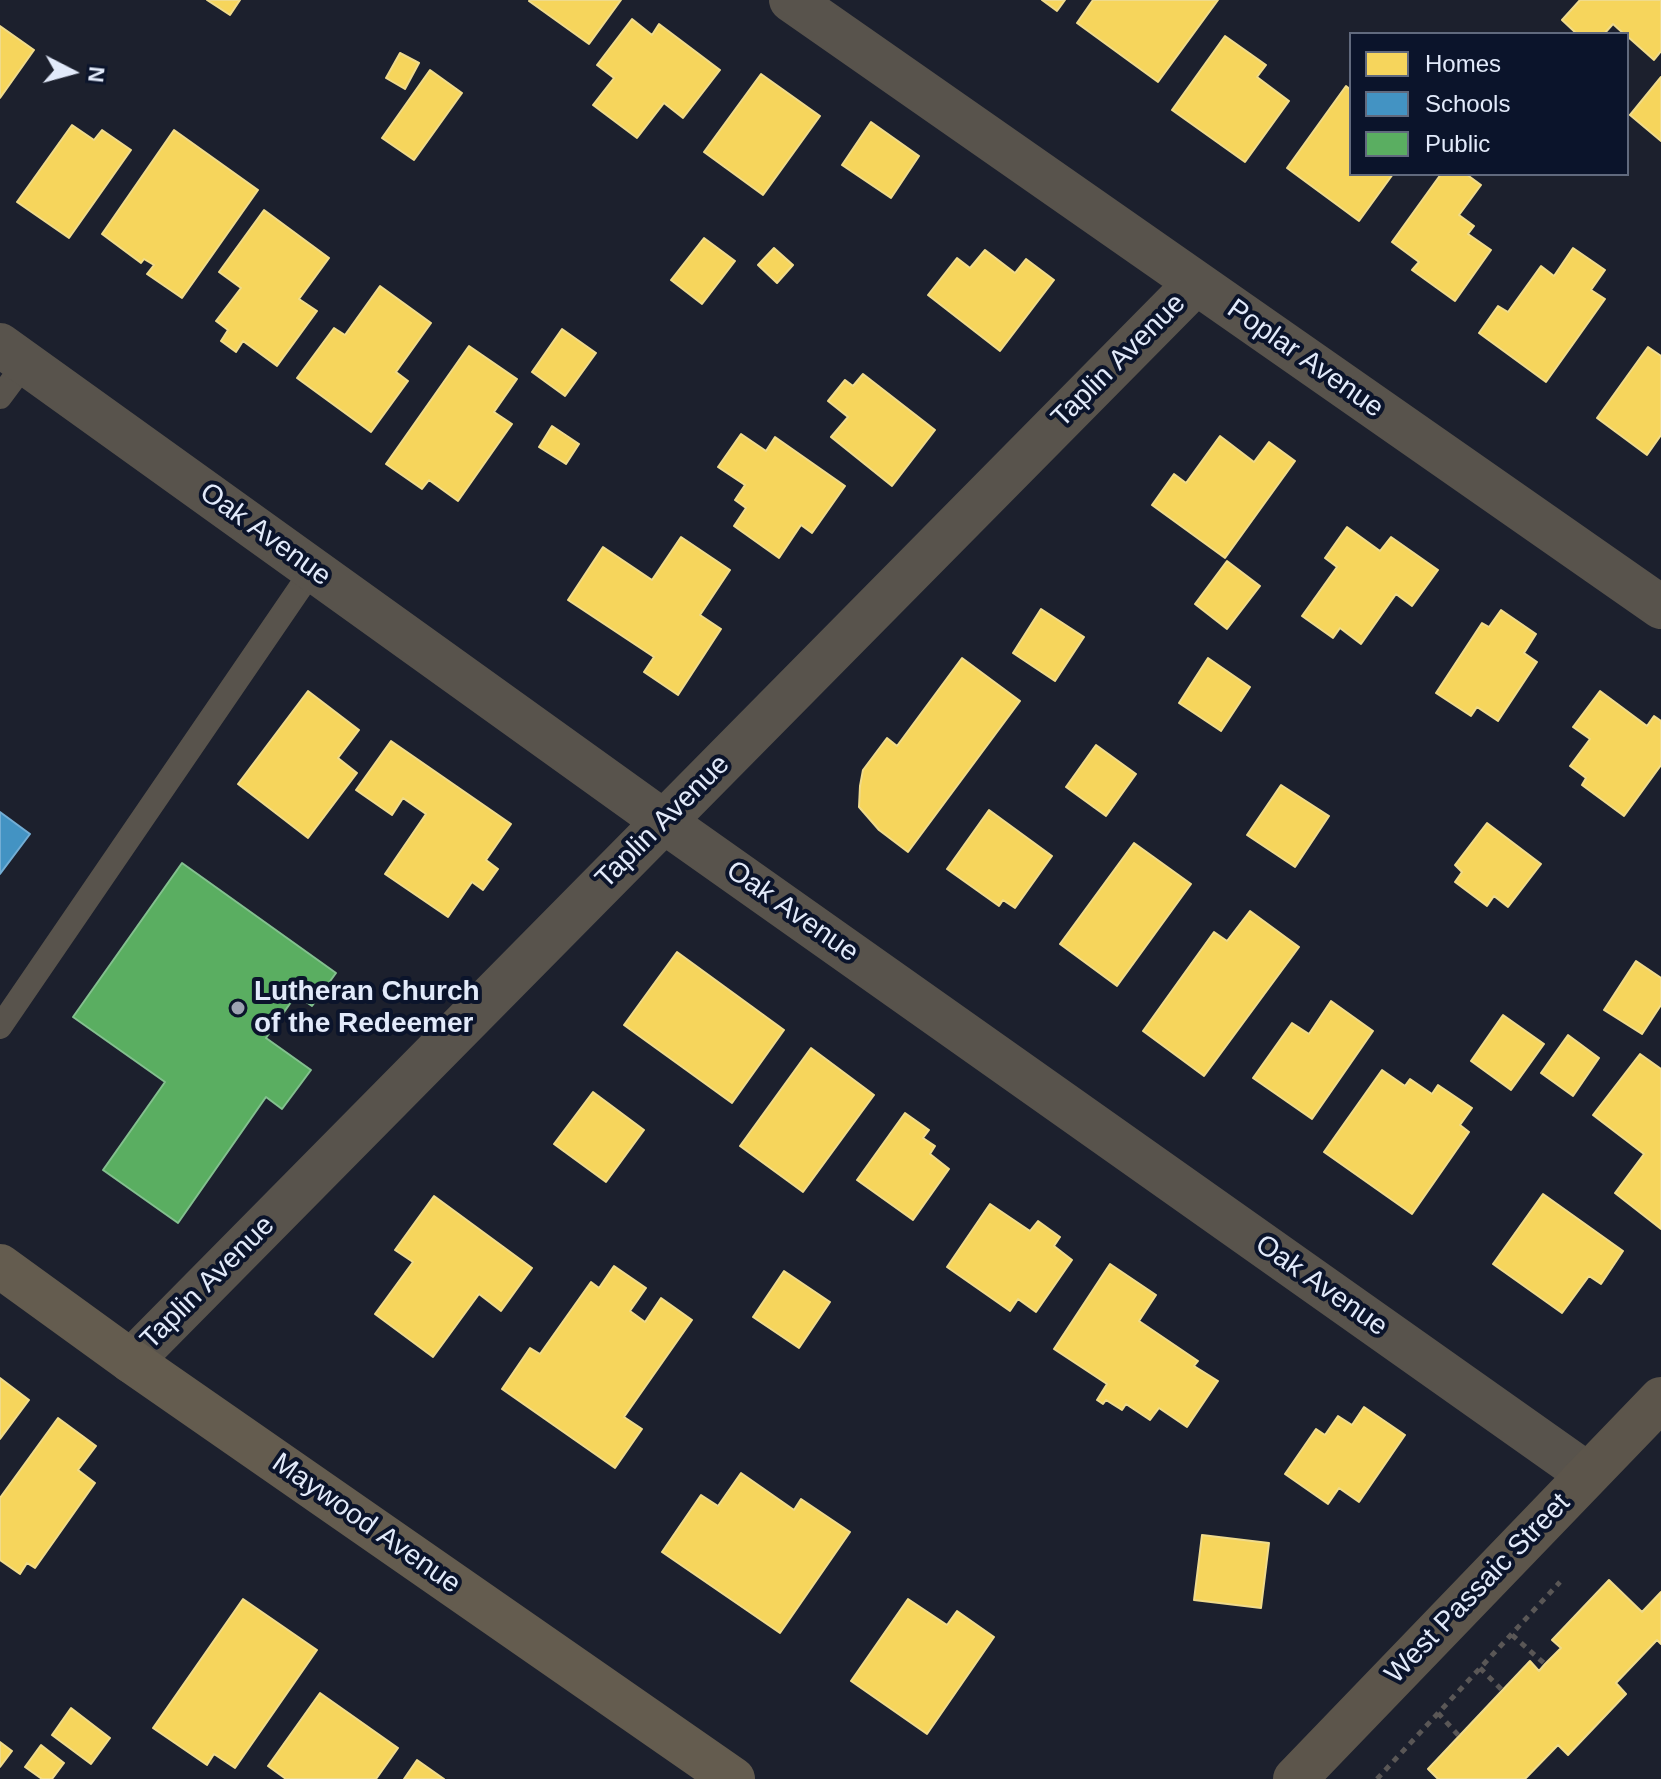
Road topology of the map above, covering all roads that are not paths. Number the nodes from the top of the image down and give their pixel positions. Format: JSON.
{"nodes":[{"id":1,"x":791,"y":0,"type":"edge"},
{"id":2,"x":1196,"y":283,"type":"junction"},
{"id":3,"x":13,"y":354,"type":"edge"},
{"id":4,"x":0,"y":397,"type":"edge"},
{"id":5,"x":313,"y":569,"type":"junction"},
{"id":6,"x":1661,"y":607,"type":"edge"},
{"id":7,"x":663,"y":821,"type":"junction"},
{"id":8,"x":0,"y":1027,"type":"edge"},
{"id":9,"x":0,"y":1266,"type":"edge"},
{"id":10,"x":131,"y":1361,"type":"junction"},
{"id":11,"x":1661,"y":1399,"type":"edge"},
{"id":12,"x":1587,"y":1474,"type":"junction"},
{"id":13,"x":733,"y":1779,"type":"edge"},
{"id":14,"x":1295,"y":1779,"type":"edge"}],
"edges":[{"from":1,"to":2,"type":"street","name":"Poplar Avenue"},
{"from":2,"to":6,"type":"street","name":"Poplar Avenue"},
{"from":2,"to":7,"type":"street","name":"Taplin Avenue"},
{"from":3,"to":4,"type":"lane"},
{"from":3,"to":5,"type":"street","name":"Oak Avenue"},
{"from":5,"to":7,"type":"street","name":"Oak Avenue"},
{"from":5,"to":8,"type":"lane"},
{"from":7,"to":10,"type":"street","name":"Taplin Avenue"},
{"from":7,"to":12,"type":"street","name":"Oak Avenue"},
{"from":9,"to":10,"type":"main road","name":"Maywood Avenue"},
{"from":10,"to":13,"type":"main road","name":"Maywood Avenue"},
{"from":11,"to":12,"type":"main road","name":"West Passaic Street"},
{"from":12,"to":14,"type":"main road","name":"West Passaic Street"}]}
